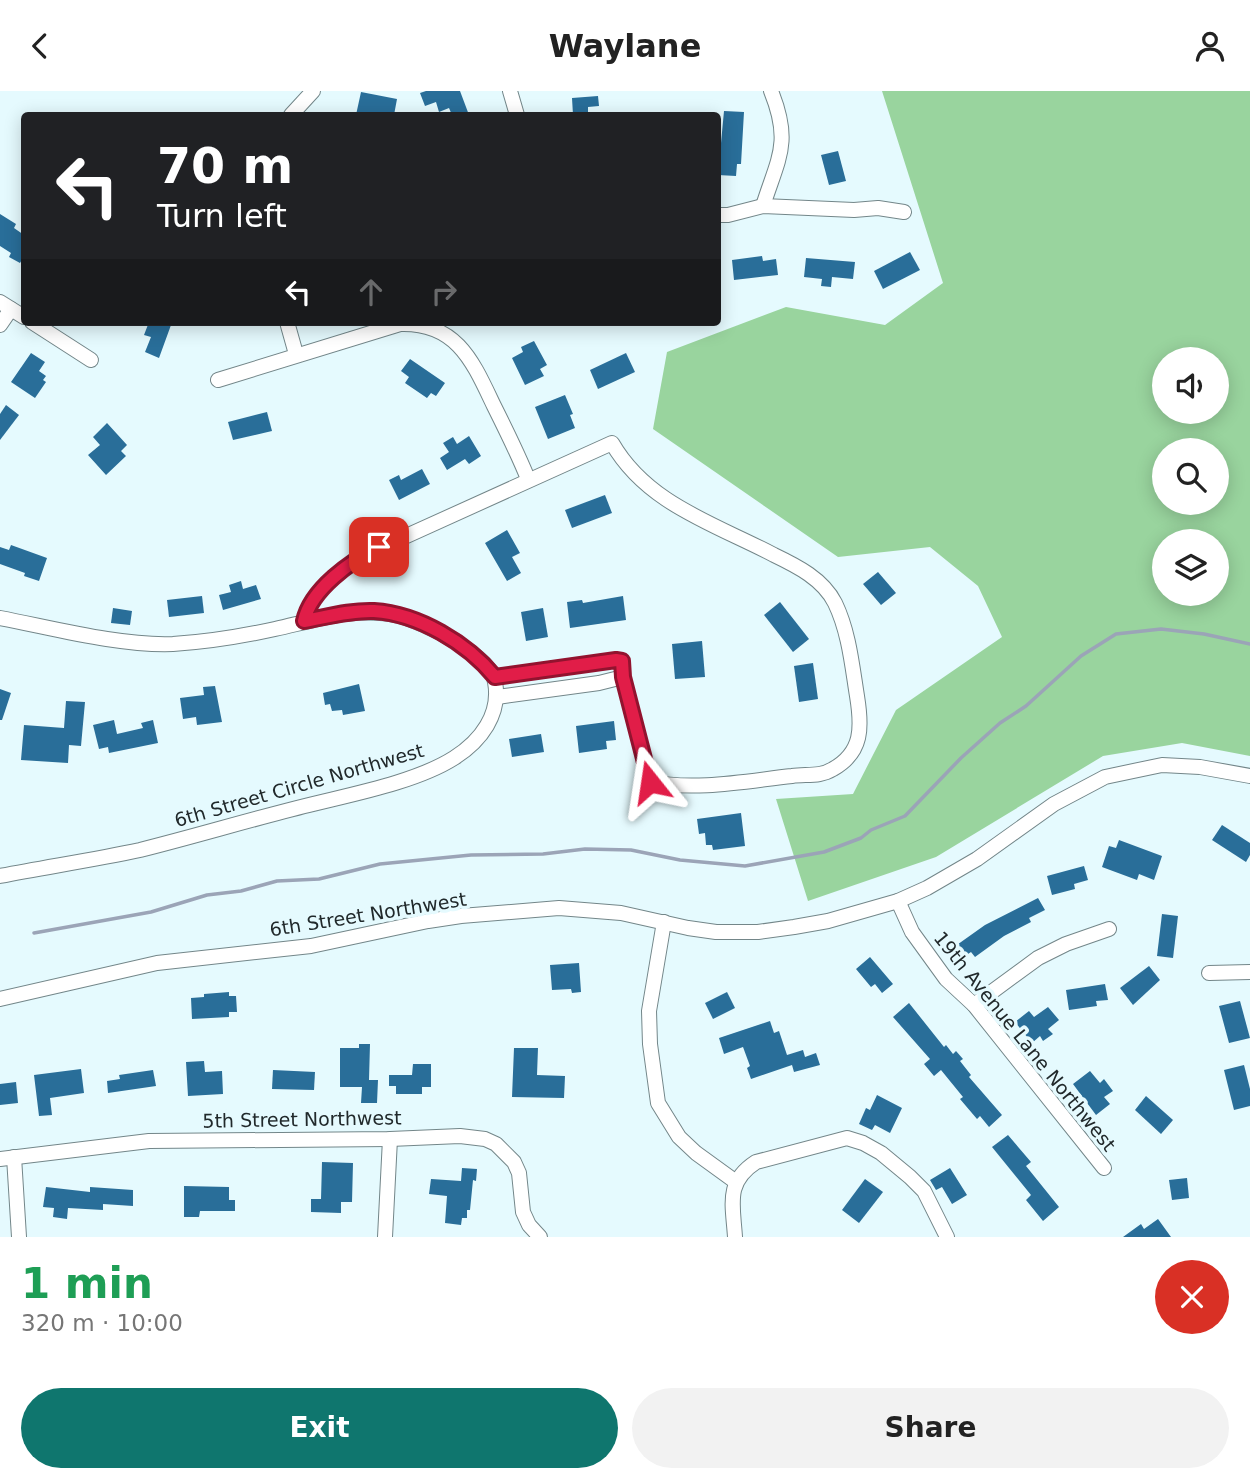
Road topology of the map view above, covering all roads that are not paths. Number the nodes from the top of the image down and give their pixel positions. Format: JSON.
{"nodes":[{"id":1,"x":313,"y":91,"type":"edge"},
{"id":2,"x":510,"y":91,"type":"edge"},
{"id":3,"x":771,"y":91,"type":"edge"},
{"id":4,"x":294,"y":112,"type":"edge"},
{"id":5,"x":516,"y":112,"type":"edge"},
{"id":6,"x":763,"y":206,"type":"junction"},
{"id":7,"x":904,"y":212,"type":"dead end"},
{"id":8,"x":721,"y":215,"type":"edge"},
{"id":9,"x":5,"y":305,"type":"edge"},
{"id":10,"x":21,"y":315,"type":"edge"},
{"id":11,"x":0,"y":325,"type":"edge"},
{"id":12,"x":38,"y":326,"type":"edge"},
{"id":13,"x":288,"y":326,"type":"edge"},
{"id":14,"x":393,"y":326,"type":"edge"},
{"id":15,"x":422,"y":326,"type":"edge"},
{"id":16,"x":296,"y":354,"type":"junction"},
{"id":17,"x":91,"y":360,"type":"dead end"},
{"id":18,"x":218,"y":380,"type":"dead end"},
{"id":19,"x":528,"y":479,"type":"junction"},
{"id":20,"x":0,"y":618,"type":"edge"},
{"id":21,"x":304,"y":621,"type":"junction"},
{"id":22,"x":495,"y":677,"type":"junction"},
{"id":23,"x":623,"y":677,"type":"junction"},
{"id":24,"x":497,"y":697,"type":"junction"},
{"id":25,"x":1250,"y":776,"type":"edge"},
{"id":26,"x":0,"y":876,"type":"edge"},
{"id":27,"x":898,"y":901,"type":"junction"},
{"id":28,"x":664,"y":922,"type":"junction"},
{"id":29,"x":1109,"y":929,"type":"dead end"},
{"id":30,"x":1250,"y":971,"type":"edge"},
{"id":31,"x":1209,"y":973,"type":"dead end"},
{"id":32,"x":0,"y":999,"type":"edge"},
{"id":33,"x":974,"y":1005,"type":"junction"},
{"id":34,"x":390,"y":1139,"type":"junction"},
{"id":35,"x":7,"y":1158,"type":"edge"},
{"id":36,"x":1104,"y":1168,"type":"dead end"},
{"id":37,"x":736,"y":1182,"type":"junction"},
{"id":38,"x":19,"y":1237,"type":"edge"},
{"id":39,"x":385,"y":1237,"type":"edge"},
{"id":40,"x":540,"y":1237,"type":"edge"},
{"id":41,"x":735,"y":1237,"type":"edge"},
{"id":42,"x":947,"y":1237,"type":"edge"}],
"edges":[{"from":1,"to":4,"type":"street"},
{"from":2,"to":5,"type":"street"},
{"from":3,"to":6,"type":"street"},
{"from":6,"to":7,"type":"street"},
{"from":6,"to":8,"type":"street"},
{"from":9,"to":10,"type":"street"},
{"from":9,"to":11,"type":"street"},
{"from":12,"to":17,"type":"street"},
{"from":13,"to":16,"type":"street"},
{"from":14,"to":16,"type":"street"},
{"from":15,"to":19,"type":"street"},
{"from":16,"to":18,"type":"street"},
{"from":19,"to":21,"type":"street"},
{"from":19,"to":23,"type":"street"},
{"from":20,"to":21,"type":"street"},
{"from":21,"to":22,"type":"street"},
{"from":22,"to":23,"type":"street"},
{"from":22,"to":24,"type":"street","name":"6th Street Circle Northwest"},
{"from":23,"to":24,"type":"street"},
{"from":24,"to":26,"type":"street","name":"6th Street Circle Northwest"},
{"from":25,"to":27,"type":"street","name":"6th Street Northwest"},
{"from":27,"to":28,"type":"street","name":"6th Street Northwest"},
{"from":27,"to":33,"type":"street","name":"19th Avenue Lane Northwest"},
{"from":28,"to":32,"type":"street","name":"6th Street Northwest"},
{"from":28,"to":37,"type":"street"},
{"from":29,"to":33,"type":"street"},
{"from":30,"to":31,"type":"street"},
{"from":33,"to":36,"type":"street","name":"19th Avenue Lane Northwest"},
{"from":34,"to":35,"type":"street","name":"5th Street Northwest"},
{"from":34,"to":39,"type":"street"},
{"from":34,"to":40,"type":"street","name":"5th Street Northwest"},
{"from":35,"to":38,"type":"street"},
{"from":37,"to":41,"type":"street"},
{"from":37,"to":42,"type":"street"}]}
